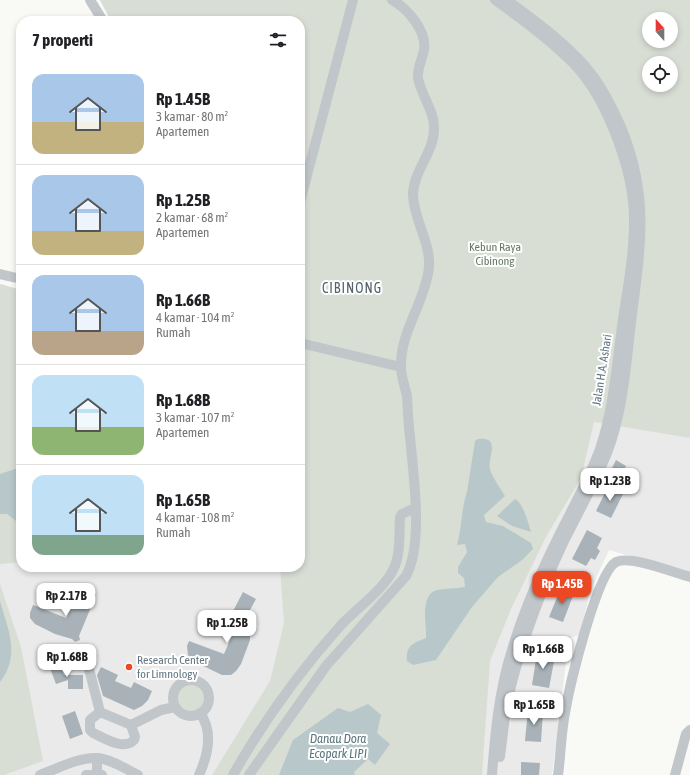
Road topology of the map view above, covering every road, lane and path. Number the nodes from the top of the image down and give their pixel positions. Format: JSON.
{"nodes":[{"id":1,"x":90,"y":0,"type":"edge"},
{"id":2,"x":353,"y":0,"type":"edge"},
{"id":3,"x":392,"y":0,"type":"edge"},
{"id":4,"x":496,"y":0,"type":"edge"},
{"id":5,"x":507,"y":0,"type":"edge"},
{"id":6,"x":100,"y":16,"type":"edge"},
{"id":7,"x":305,"y":183,"type":"edge"},
{"id":8,"x":638,"y":223,"type":"junction"},
{"id":9,"x":0,"y":274,"type":"edge"},
{"id":10,"x":16,"y":279,"type":"edge"},
{"id":11,"x":305,"y":344,"type":"edge"},
{"id":12,"x":400,"y":367,"type":"junction"},
{"id":13,"x":415,"y":508,"type":"junction"},
{"id":14,"x":690,"y":577,"type":"edge"},
{"id":15,"x":86,"y":657,"type":"dead end"},
{"id":16,"x":175,"y":707,"type":"junction"},
{"id":17,"x":100,"y":712,"type":"junction"},
{"id":18,"x":200,"y":714,"type":"junction"},
{"id":19,"x":131,"y":725,"type":"junction"},
{"id":20,"x":500,"y":725,"type":"junction"},
{"id":21,"x":690,"y":730,"type":"edge"},
{"id":22,"x":97,"y":758,"type":"junction"},
{"id":23,"x":80,"y":761,"type":"junction"},
{"id":24,"x":40,"y":775,"type":"edge"},
{"id":25,"x":82,"y":775,"type":"edge"},
{"id":26,"x":86,"y":775,"type":"edge"},
{"id":27,"x":99,"y":775,"type":"edge"},
{"id":28,"x":138,"y":775,"type":"edge"},
{"id":29,"x":199,"y":775,"type":"edge"},
{"id":30,"x":233,"y":775,"type":"edge"},
{"id":31,"x":249,"y":775,"type":"edge"},
{"id":32,"x":492,"y":775,"type":"edge"},
{"id":33,"x":498,"y":775,"type":"edge"},
{"id":34,"x":558,"y":775,"type":"edge"},
{"id":35,"x":675,"y":775,"type":"edge"}],
"edges":[{"from":1,"to":6,"type":"street"},
{"from":2,"to":7,"type":"street"},
{"from":3,"to":12,"type":"street"},
{"from":4,"to":8,"type":"street","name":"Jalan H.A. Ashari"},
{"from":5,"to":8,"type":"street","name":"Jalan H.A. Ashari"},
{"from":8,"to":20,"type":"street","name":"Jalan H.A. Ashari"},
{"from":9,"to":10,"type":"street"},
{"from":11,"to":12,"type":"street"},
{"from":12,"to":13,"type":"street"},
{"from":13,"to":30,"type":"street"},
{"from":13,"to":31,"type":"street"},
{"from":14,"to":34,"type":"street"},
{"from":15,"to":17,"type":"street"},
{"from":16,"to":18,"type":"street"},
{"from":16,"to":18,"type":"street"},
{"from":16,"to":19,"type":"street"},
{"from":17,"to":19,"type":"street"},
{"from":17,"to":19,"type":"street"},
{"from":18,"to":29,"type":"street"},
{"from":20,"to":32,"type":"street","name":"Jalan H.A. Ashari"},
{"from":20,"to":33,"type":"street","name":"Jalan H.A. Ashari"},
{"from":21,"to":35,"type":"street"},
{"from":22,"to":23,"type":"street"},
{"from":22,"to":27,"type":"street"},
{"from":22,"to":28,"type":"street"},
{"from":23,"to":24,"type":"street"},
{"from":23,"to":25,"type":"street"},
{"from":26,"to":27,"type":"street"}]}
